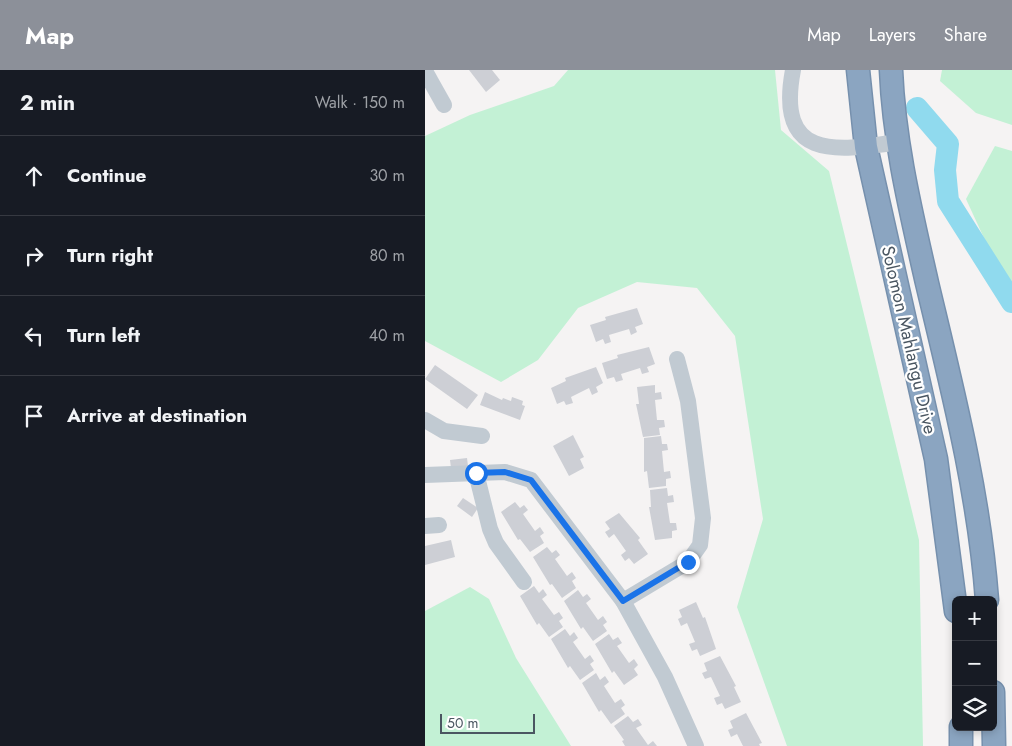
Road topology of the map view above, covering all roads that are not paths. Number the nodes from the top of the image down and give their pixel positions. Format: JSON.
{"nodes":[{"id":1,"x":793,"y":70,"type":"edge"},
{"id":2,"x":859,"y":70,"type":"edge"},
{"id":3,"x":891,"y":70,"type":"edge"},
{"id":4,"x":425,"y":71,"type":"edge"},
{"id":5,"x":444,"y":105,"type":"dead end"},
{"id":6,"x":898,"y":142,"type":"junction"},
{"id":7,"x":866,"y":147,"type":"junction"},
{"id":8,"x":677,"y":359,"type":"dead end"},
{"id":9,"x":425,"y":420,"type":"edge"},
{"id":10,"x":482,"y":436,"type":"dead end"},
{"id":11,"x":476,"y":473,"type":"junction"},
{"id":12,"x":425,"y":475,"type":"edge"},
{"id":13,"x":524,"y":582,"type":"dead end"},
{"id":14,"x":954,"y":596,"type":"edge"},
{"id":15,"x":987,"y":596,"type":"edge"},
{"id":16,"x":623,"y":601,"type":"junction"},
{"id":17,"x":961,"y":731,"type":"edge"},
{"id":18,"x":994,"y":731,"type":"edge"},
{"id":19,"x":696,"y":746,"type":"edge"},
{"id":20,"x":961,"y":746,"type":"edge"},
{"id":21,"x":994,"y":746,"type":"edge"}],
"edges":[{"from":1,"to":7,"type":"street"},
{"from":2,"to":7,"type":"highway","name":"Solomon Mahlangu Drive"},
{"from":3,"to":6,"type":"highway","name":"Solomon Mahlangu Drive"},
{"from":4,"to":5,"type":"street"},
{"from":6,"to":7,"type":"street"},
{"from":6,"to":15,"type":"highway","name":"Solomon Mahlangu Drive"},
{"from":7,"to":14,"type":"highway","name":"Solomon Mahlangu Drive"},
{"from":8,"to":16,"type":"street"},
{"from":9,"to":10,"type":"street"},
{"from":11,"to":12,"type":"street"},
{"from":11,"to":13,"type":"street"},
{"from":11,"to":16,"type":"street"},
{"from":16,"to":19,"type":"street"},
{"from":17,"to":20,"type":"highway"},
{"from":18,"to":21,"type":"highway"}]}
